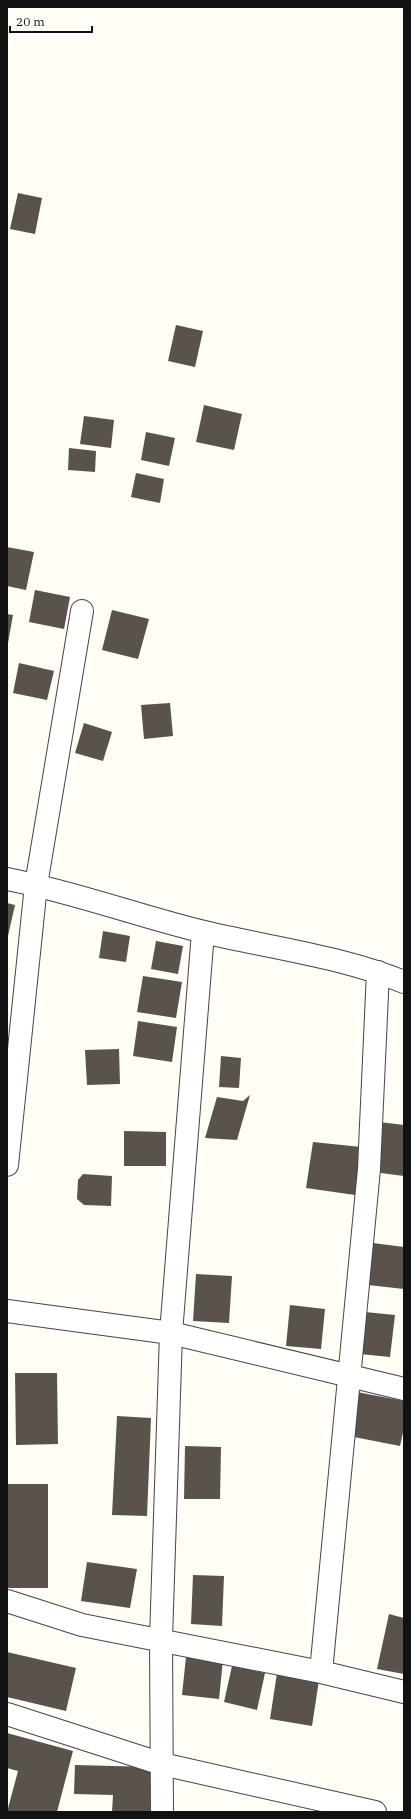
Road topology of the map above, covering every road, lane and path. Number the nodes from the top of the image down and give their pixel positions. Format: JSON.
{"nodes":[{"id":1,"x":82,"y":611,"type":"dead end"},
{"id":2,"x":7,"y":879,"type":"edge"},
{"id":3,"x":36,"y":885,"type":"junction"},
{"id":4,"x":203,"y":932,"type":"junction"},
{"id":5,"x":378,"y":972,"type":"junction"},
{"id":6,"x":404,"y":982,"type":"edge"},
{"id":7,"x":14,"y":1025,"type":"edge"},
{"id":8,"x":7,"y":1158,"type":"edge"},
{"id":9,"x":7,"y":1311,"type":"edge"},
{"id":10,"x":171,"y":1333,"type":"junction"},
{"id":11,"x":349,"y":1376,"type":"junction"},
{"id":12,"x":404,"y":1389,"type":"edge"},
{"id":13,"x":7,"y":1601,"type":"edge"},
{"id":14,"x":161,"y":1640,"type":"junction"},
{"id":15,"x":321,"y":1672,"type":"junction"},
{"id":16,"x":404,"y":1692,"type":"edge"},
{"id":17,"x":7,"y":1714,"type":"edge"},
{"id":18,"x":162,"y":1764,"type":"junction"},
{"id":19,"x":162,"y":1812,"type":"edge"},
{"id":20,"x":375,"y":1812,"type":"edge"}],
"edges":[{"from":1,"to":3,"type":"street"},
{"from":2,"to":3,"type":"street"},
{"from":3,"to":4,"type":"street"},
{"from":3,"to":7,"type":"street"},
{"from":4,"to":5,"type":"street"},
{"from":4,"to":10,"type":"street"},
{"from":5,"to":6,"type":"street"},
{"from":5,"to":11,"type":"street"},
{"from":7,"to":8,"type":"street"},
{"from":9,"to":10,"type":"street"},
{"from":10,"to":11,"type":"street"},
{"from":10,"to":14,"type":"street"},
{"from":11,"to":12,"type":"street"},
{"from":11,"to":15,"type":"street"},
{"from":13,"to":14,"type":"street"},
{"from":14,"to":15,"type":"street"},
{"from":14,"to":18,"type":"street"},
{"from":15,"to":16,"type":"street"},
{"from":17,"to":18,"type":"street"},
{"from":18,"to":19,"type":"street"},
{"from":18,"to":20,"type":"street"}]}
